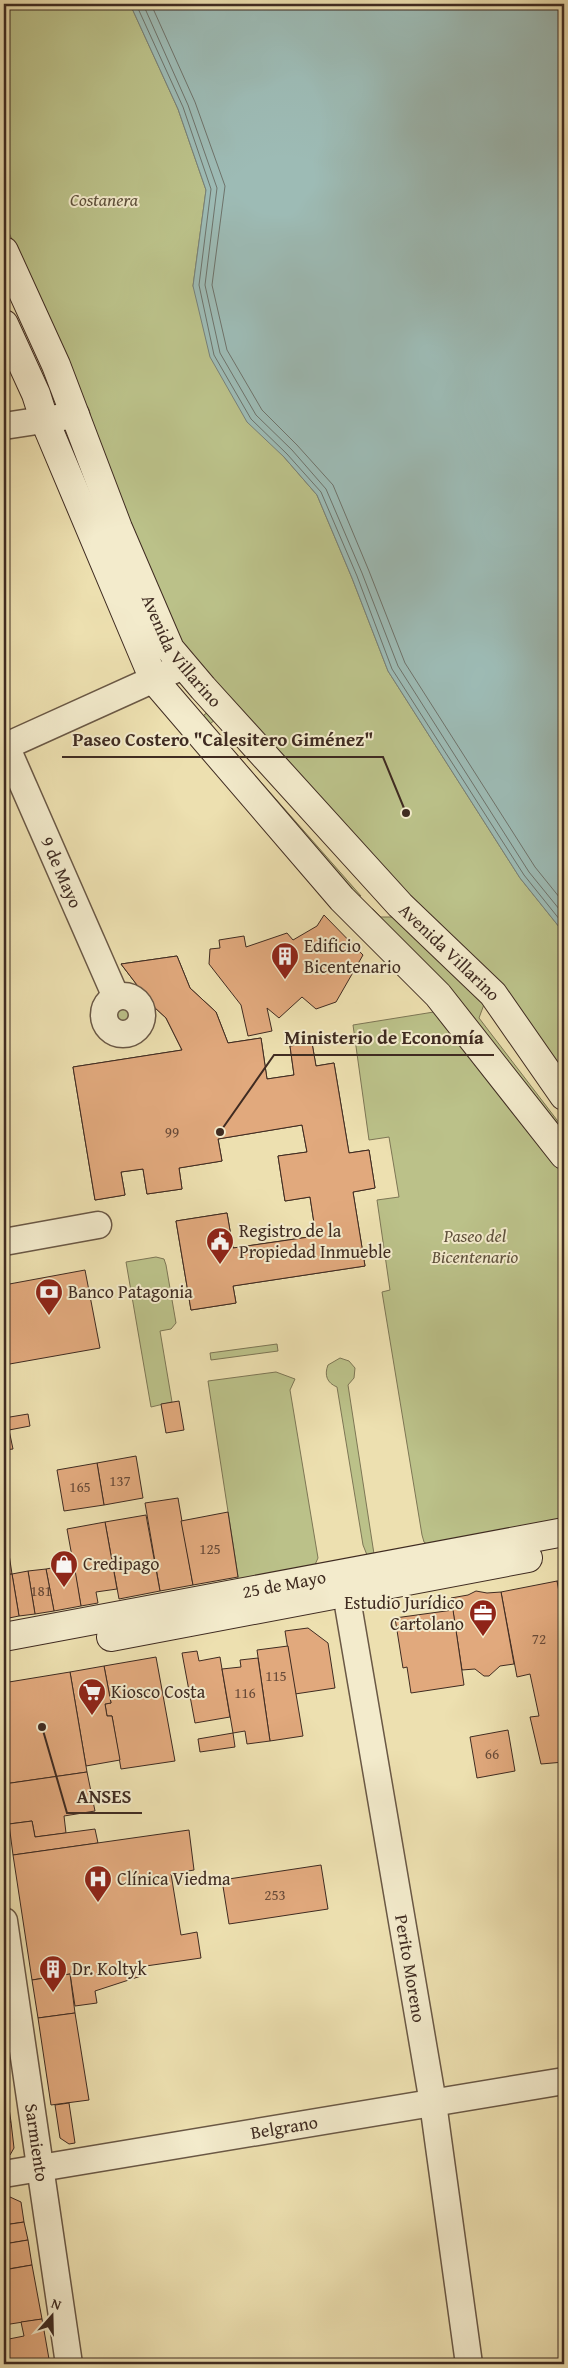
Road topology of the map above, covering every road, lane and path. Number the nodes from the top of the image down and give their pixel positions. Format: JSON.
{"nodes":[{"id":1,"x":4,"y":251,"type":"edge"},
{"id":2,"x":4,"y":324,"type":"edge"},
{"id":3,"x":76,"y":415,"type":"junction"},
{"id":4,"x":44,"y":418,"type":"junction"},
{"id":5,"x":4,"y":426,"type":"edge"},
{"id":6,"x":184,"y":666,"type":"junction"},
{"id":7,"x":154,"y":680,"type":"junction"},
{"id":8,"x":5,"y":747,"type":"edge"},
{"id":9,"x":116,"y":997,"type":"dead end"},
{"id":10,"x":564,"y":1096,"type":"edge"},
{"id":11,"x":564,"y":1155,"type":"edge"},
{"id":12,"x":98,"y":1225,"type":"dead end"},
{"id":13,"x":4,"y":1242,"type":"edge"},
{"id":14,"x":564,"y":1532,"type":"edge"},
{"id":15,"x":564,"y":1551,"type":"edge"},
{"id":16,"x":345,"y":1584,"type":"junction"},
{"id":17,"x":4,"y":1637,"type":"edge"},
{"id":18,"x":4,"y":1656,"type":"edge"},
{"id":19,"x":4,"y":1921,"type":"edge"},
{"id":20,"x":564,"y":2081,"type":"edge"},
{"id":21,"x":433,"y":2103,"type":"junction"},
{"id":22,"x":39,"y":2167,"type":"junction"},
{"id":23,"x":4,"y":2174,"type":"edge"},
{"id":24,"x":69,"y":2364,"type":"edge"},
{"id":25,"x":470,"y":2364,"type":"edge"}],
"edges":[{"from":1,"to":3,"type":"main road","name":"Avenida Villarino"},
{"from":2,"to":4,"type":"main road","name":"Avenida Villarino"},
{"from":3,"to":4,"type":"street"},
{"from":3,"to":6,"type":"main road","name":"Avenida Villarino"},
{"from":4,"to":5,"type":"street"},
{"from":4,"to":7,"type":"main road","name":"Avenida Villarino"},
{"from":6,"to":7,"type":"street"},
{"from":6,"to":10,"type":"main road","name":"Avenida Villarino"},
{"from":7,"to":8,"type":"street"},
{"from":7,"to":11,"type":"main road","name":"Avenida Villarino"},
{"from":8,"to":9,"type":"street","name":"9 de Mayo"},
{"from":12,"to":13,"type":"street"},
{"from":14,"to":16,"type":"main road","name":"25 de Mayo"},
{"from":15,"to":16,"type":"main road","name":"25 de Mayo"},
{"from":16,"to":17,"type":"main road","name":"25 de Mayo"},
{"from":16,"to":18,"type":"main road","name":"25 de Mayo"},
{"from":16,"to":21,"type":"street","name":"Perito Moreno"},
{"from":19,"to":22,"type":"street","name":"Sarmiento"},
{"from":20,"to":21,"type":"street","name":"Belgrano"},
{"from":21,"to":22,"type":"street","name":"Belgrano"},
{"from":21,"to":25,"type":"street","name":"Perito Moreno"},
{"from":22,"to":23,"type":"street","name":"Belgrano"},
{"from":22,"to":24,"type":"street","name":"Sarmiento"}]}
